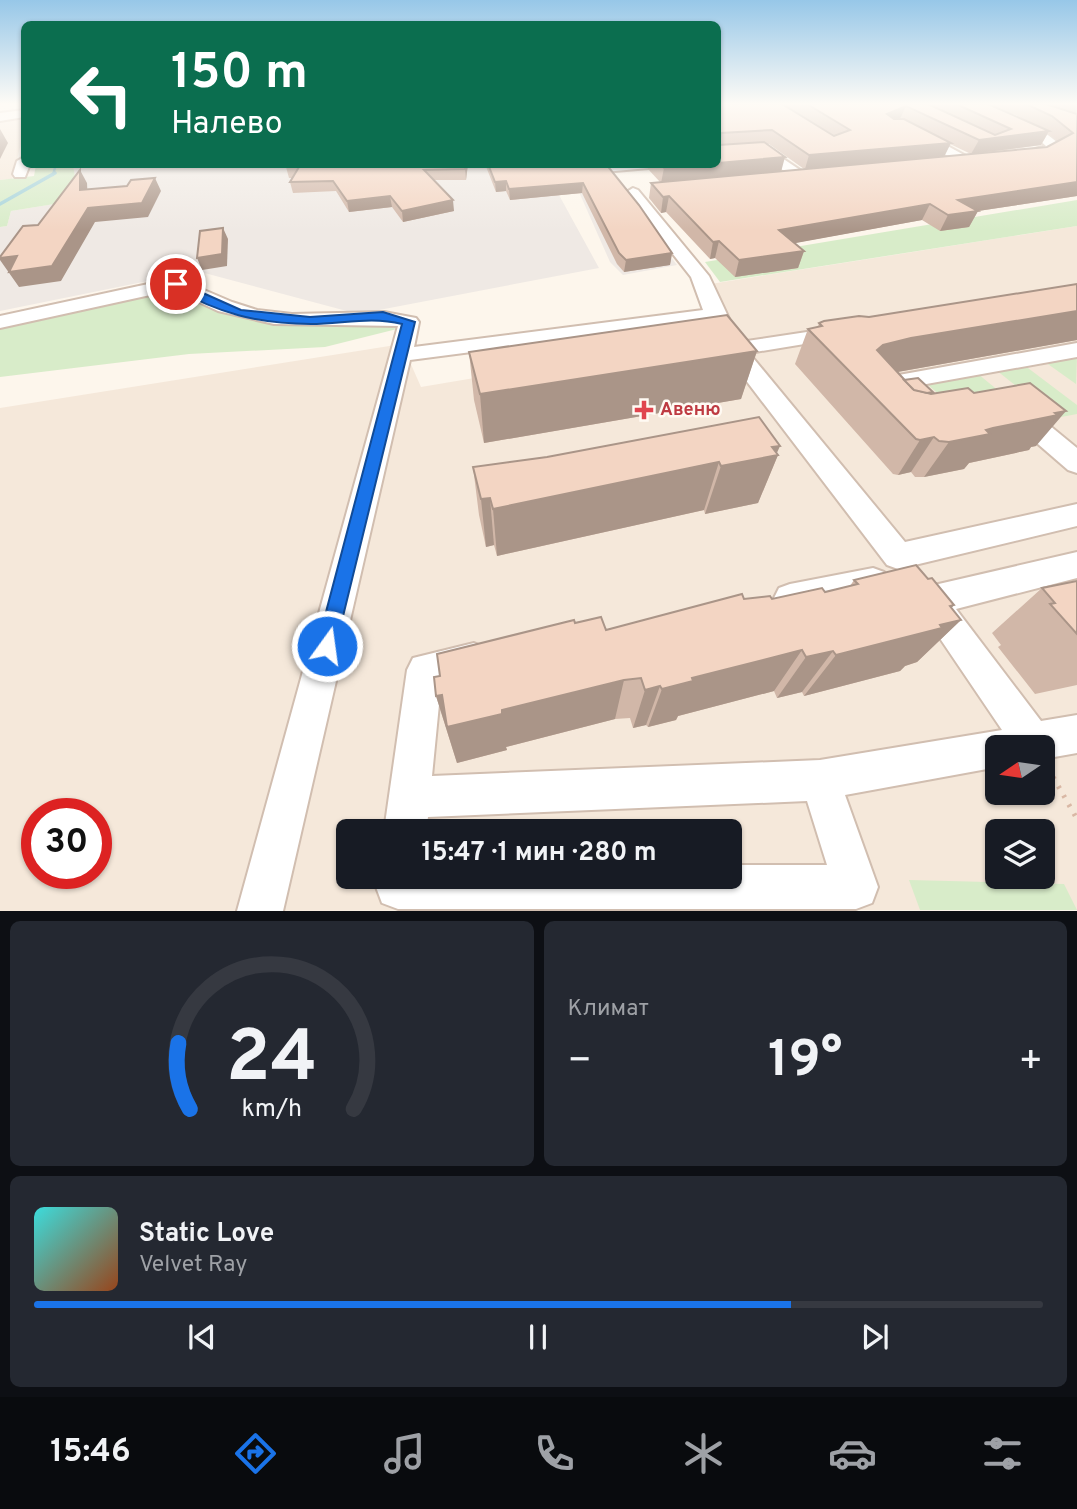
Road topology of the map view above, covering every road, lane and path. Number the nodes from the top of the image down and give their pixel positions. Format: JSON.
{"nodes":[{"id":1,"x":945,"y":147,"type":"edge"},
{"id":2,"x":1054,"y":147,"type":"edge"},
{"id":3,"x":721,"y":152,"type":"edge"},
{"id":4,"x":1006,"y":158,"type":"edge"},
{"id":5,"x":945,"y":164,"type":"edge"},
{"id":6,"x":608,"y":168,"type":"edge"},
{"id":7,"x":778,"y":179,"type":"edge"},
{"id":8,"x":716,"y":314,"type":"junction"},
{"id":9,"x":0,"y":322,"type":"edge"},
{"id":10,"x":857,"y":330,"type":"edge"},
{"id":11,"x":735,"y":349,"type":"junction"},
{"id":12,"x":1077,"y":350,"type":"edge"},
{"id":13,"x":400,"y":355,"type":"junction"},
{"id":14,"x":1000,"y":402,"type":"edge"},
{"id":15,"x":893,"y":407,"type":"edge"},
{"id":16,"x":1077,"y":463,"type":"edge"},
{"id":17,"x":1077,"y":515,"type":"edge"},
{"id":18,"x":1077,"y":565,"type":"edge"},
{"id":19,"x":914,"y":577,"type":"junction"},
{"id":20,"x":763,"y":603,"type":"edge"},
{"id":21,"x":506,"y":654,"type":"edge"},
{"id":22,"x":1077,"y":734,"type":"edge"},
{"id":23,"x":1010,"y":735,"type":"edge"},
{"id":24,"x":1055,"y":740,"type":"edge"},
{"id":25,"x":985,"y":754,"type":"edge"},
{"id":26,"x":820,"y":780,"type":"junction"},
{"id":27,"x":1055,"y":792,"type":"edge"},
{"id":28,"x":407,"y":814,"type":"edge"},
{"id":29,"x":1077,"y":819,"type":"edge"},
{"id":30,"x":398,"y":892,"type":"edge"},
{"id":31,"x":260,"y":911,"type":"edge"}],
"edges":[{"from":1,"to":5,"type":"street"},
{"from":2,"to":4,"type":"street"},
{"from":3,"to":7,"type":"street"},
{"from":6,"to":8,"type":"street"},
{"from":8,"to":11,"type":"street"},
{"from":8,"to":13,"type":"street"},
{"from":9,"to":13,"type":"street"},
{"from":10,"to":11,"type":"street"},
{"from":11,"to":19,"type":"street"},
{"from":12,"to":15,"type":"street"},
{"from":13,"to":31,"type":"street"},
{"from":14,"to":16,"type":"street"},
{"from":17,"to":19,"type":"street"},
{"from":18,"to":19,"type":"street"},
{"from":19,"to":20,"type":"street"},
{"from":19,"to":23,"type":"street"},
{"from":21,"to":28,"type":"street"},
{"from":22,"to":24,"type":"street"},
{"from":25,"to":26,"type":"street"},
{"from":26,"to":28,"type":"lane"},
{"from":26,"to":30,"type":"street"},
{"from":27,"to":29,"type":"path"}]}
